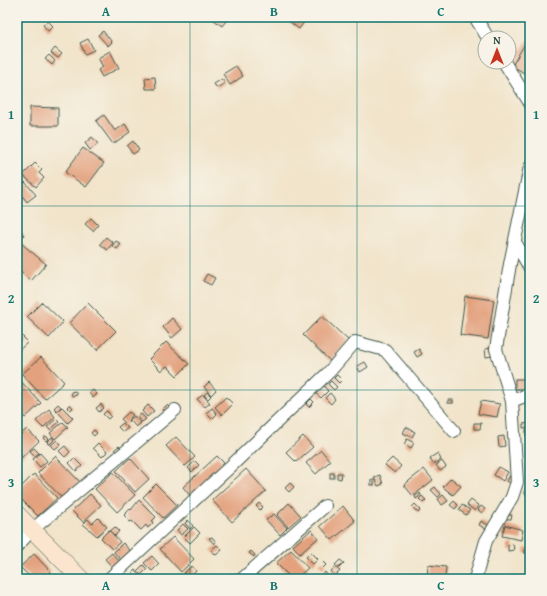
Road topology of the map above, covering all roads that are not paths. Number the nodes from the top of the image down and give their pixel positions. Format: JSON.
{"nodes":[{"id":1,"x":475,"y":17,"type":"edge"},
{"id":2,"x":483,"y":30,"type":"edge"},
{"id":3,"x":509,"y":70,"type":"edge"},
{"id":4,"x":530,"y":103,"type":"edge"},
{"id":5,"x":530,"y":167,"type":"edge"},
{"id":6,"x":515,"y":242,"type":"junction"},
{"id":7,"x":530,"y":268,"type":"edge"},
{"id":8,"x":530,"y":394,"type":"edge"},
{"id":9,"x":512,"y":401,"type":"junction"},
{"id":10,"x":175,"y":410,"type":"dead end"},
{"id":11,"x":454,"y":431,"type":"dead end"},
{"id":12,"x":325,"y":506,"type":"dead end"},
{"id":13,"x":17,"y":514,"type":"edge"},
{"id":14,"x":32,"y":530,"type":"junction"},
{"id":15,"x":17,"y":546,"type":"edge"},
{"id":16,"x":81,"y":579,"type":"edge"},
{"id":17,"x":109,"y":579,"type":"edge"},
{"id":18,"x":242,"y":579,"type":"edge"},
{"id":19,"x":475,"y":579,"type":"edge"}],
"edges":[{"from":1,"to":2,"type":"street"},
{"from":3,"to":4,"type":"street"},
{"from":5,"to":6,"type":"street"},
{"from":6,"to":7,"type":"street"},
{"from":6,"to":9,"type":"street"},
{"from":8,"to":9,"type":"street"},
{"from":9,"to":19,"type":"street"},
{"from":10,"to":14,"type":"street"},
{"from":11,"to":17,"type":"street"},
{"from":12,"to":18,"type":"street"},
{"from":13,"to":14,"type":"street"},
{"from":14,"to":15,"type":"street"},
{"from":14,"to":16,"type":"street"}]}
